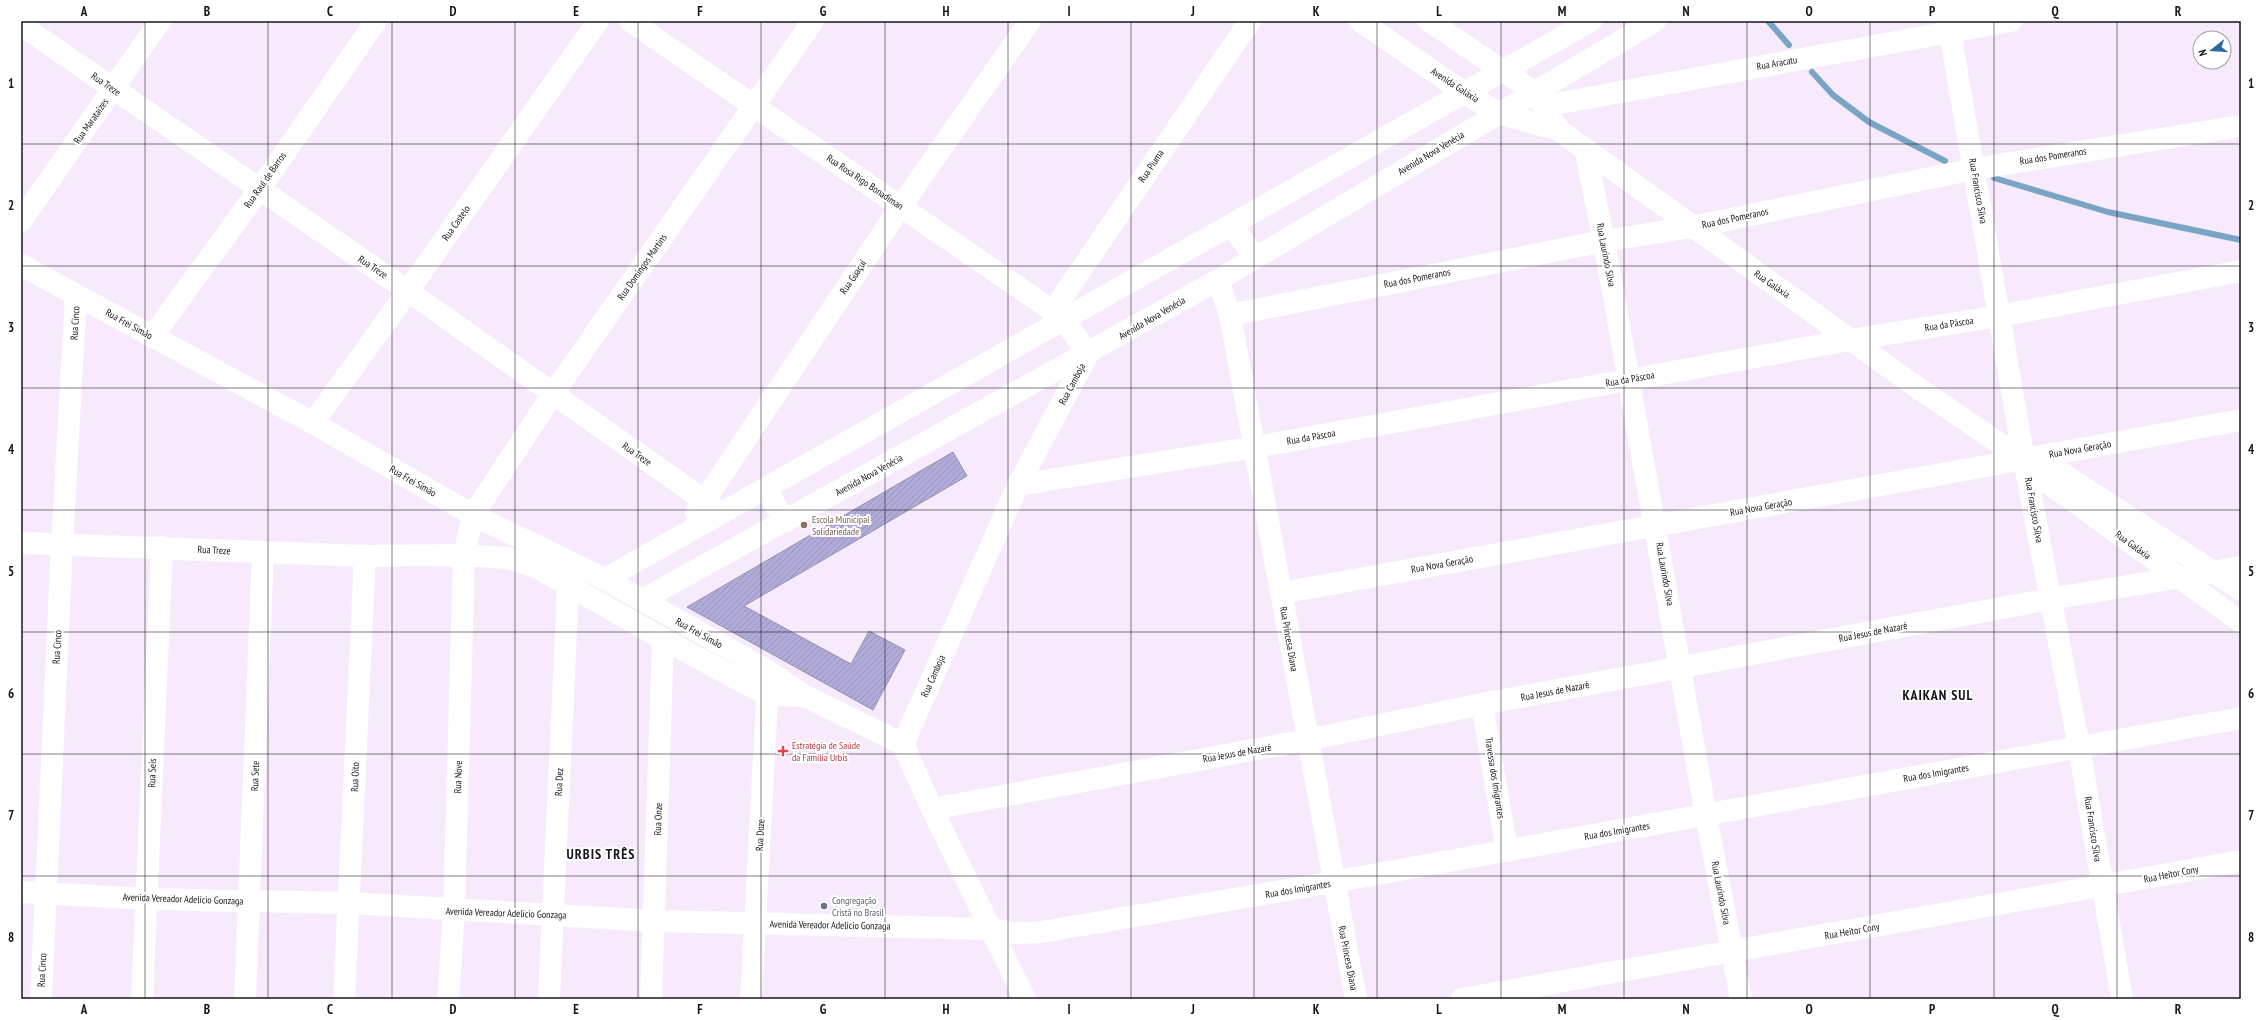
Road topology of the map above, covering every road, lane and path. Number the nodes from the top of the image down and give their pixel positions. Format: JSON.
{"nodes":[{"id":1,"x":160,"y":21,"type":"edge"},
{"id":2,"x":376,"y":21,"type":"edge"},
{"id":3,"x":598,"y":21,"type":"edge"},
{"id":4,"x":630,"y":21,"type":"edge"},
{"id":5,"x":813,"y":21,"type":"edge"},
{"id":6,"x":1030,"y":21,"type":"edge"},
{"id":7,"x":1250,"y":21,"type":"edge"},
{"id":8,"x":1360,"y":21,"type":"edge"},
{"id":9,"x":1429,"y":21,"type":"edge"},
{"id":10,"x":1655,"y":21,"type":"edge"},
{"id":11,"x":2011,"y":21,"type":"edge"},
{"id":12,"x":1581,"y":23,"type":"edge"},
{"id":13,"x":21,"y":25,"type":"edge"},
{"id":14,"x":1949,"y":26,"type":"edge"},
{"id":15,"x":1502,"y":72,"type":"junction"},
{"id":16,"x":114,"y":89,"type":"junction"},
{"id":17,"x":1465,"y":92,"type":"junction"},
{"id":18,"x":1539,"y":99,"type":"junction"},
{"id":19,"x":754,"y":107,"type":"junction"},
{"id":20,"x":1498,"y":113,"type":"junction"},
{"id":21,"x":2241,"y":126,"type":"edge"},
{"id":22,"x":1559,"y":130,"type":"junction"},
{"id":23,"x":1585,"y":149,"type":"junction"},
{"id":24,"x":1974,"y":169,"type":"junction"},
{"id":25,"x":259,"y":190,"type":"junction"},
{"id":26,"x":901,"y":206,"type":"junction"},
{"id":27,"x":21,"y":221,"type":"edge"},
{"id":28,"x":1231,"y":225,"type":"junction"},
{"id":29,"x":1692,"y":227,"type":"junction"},
{"id":30,"x":1604,"y":241,"type":"junction"},
{"id":31,"x":1255,"y":257,"type":"junction"},
{"id":32,"x":21,"y":265,"type":"edge"},
{"id":33,"x":2241,"y":271,"type":"edge"},
{"id":34,"x":1218,"y":280,"type":"junction"},
{"id":35,"x":408,"y":291,"type":"junction"},
{"id":36,"x":76,"y":295,"type":"junction"},
{"id":37,"x":1058,"y":315,"type":"junction"},
{"id":38,"x":1230,"y":315,"type":"junction"},
{"id":39,"x":2000,"y":316,"type":"junction"},
{"id":40,"x":152,"y":337,"type":"junction"},
{"id":41,"x":1850,"y":340,"type":"junction"},
{"id":42,"x":1088,"y":354,"type":"junction"},
{"id":43,"x":1629,"y":380,"type":"junction"},
{"id":44,"x":553,"y":394,"type":"junction"},
{"id":45,"x":2241,"y":420,"type":"edge"},
{"id":46,"x":312,"y":423,"type":"junction"},
{"id":47,"x":1255,"y":447,"type":"junction"},
{"id":48,"x":2029,"y":461,"type":"junction"},
{"id":49,"x":1018,"y":485,"type":"junction"},
{"id":50,"x":766,"y":488,"type":"junction"},
{"id":51,"x":703,"y":501,"type":"junction"},
{"id":52,"x":722,"y":513,"type":"junction"},
{"id":53,"x":473,"y":515,"type":"junction"},
{"id":54,"x":785,"y":522,"type":"junction"},
{"id":55,"x":1656,"y":526,"type":"junction"},
{"id":56,"x":681,"y":536,"type":"junction"},
{"id":57,"x":21,"y":543,"type":"edge"},
{"id":58,"x":62,"y":544,"type":"junction"},
{"id":59,"x":162,"y":547,"type":"junction"},
{"id":60,"x":264,"y":552,"type":"junction"},
{"id":61,"x":464,"y":555,"type":"junction"},
{"id":62,"x":365,"y":556,"type":"junction"},
{"id":63,"x":580,"y":567,"type":"junction"},
{"id":64,"x":2241,"y":567,"type":"edge"},
{"id":65,"x":2216,"y":572,"type":"junction"},
{"id":66,"x":2178,"y":578,"type":"junction"},
{"id":67,"x":605,"y":580,"type":"junction"},
{"id":68,"x":568,"y":586,"type":"junction"},
{"id":69,"x":2241,"y":590,"type":"edge"},
{"id":70,"x":1281,"y":593,"type":"junction"},
{"id":71,"x":2050,"y":599,"type":"junction"},
{"id":72,"x":642,"y":600,"type":"junction"},
{"id":73,"x":2241,"y":622,"type":"edge"},
{"id":74,"x":663,"y":640,"type":"junction"},
{"id":75,"x":1681,"y":667,"type":"junction"},
{"id":76,"x":768,"y":671,"type":"junction"},
{"id":77,"x":767,"y":695,"type":"junction"},
{"id":78,"x":805,"y":696,"type":"junction"},
{"id":79,"x":1482,"y":704,"type":"junction"},
{"id":80,"x":2241,"y":718,"type":"edge"},
{"id":81,"x":1308,"y":740,"type":"junction"},
{"id":82,"x":903,"y":744,"type":"junction"},
{"id":83,"x":2079,"y":747,"type":"junction"},
{"id":84,"x":932,"y":809,"type":"junction"},
{"id":85,"x":1706,"y":815,"type":"junction"},
{"id":86,"x":1507,"y":851,"type":"junction"},
{"id":87,"x":2241,"y":861,"type":"edge"},
{"id":88,"x":1333,"y":882,"type":"junction"},
{"id":89,"x":2102,"y":887,"type":"junction"},
{"id":90,"x":21,"y":892,"type":"edge"},
{"id":91,"x":46,"y":894,"type":"junction"},
{"id":92,"x":147,"y":898,"type":"junction"},
{"id":93,"x":250,"y":902,"type":"junction"},
{"id":94,"x":350,"y":904,"type":"junction"},
{"id":95,"x":454,"y":911,"type":"junction"},
{"id":96,"x":553,"y":914,"type":"junction"},
{"id":97,"x":655,"y":920,"type":"junction"},
{"id":98,"x":755,"y":924,"type":"junction"},
{"id":99,"x":992,"y":929,"type":"junction"},
{"id":100,"x":1733,"y":952,"type":"junction"},
{"id":101,"x":40,"y":999,"type":"edge"},
{"id":102,"x":142,"y":999,"type":"edge"},
{"id":103,"x":245,"y":999,"type":"edge"},
{"id":104,"x":344,"y":999,"type":"edge"},
{"id":105,"x":448,"y":999,"type":"edge"},
{"id":106,"x":549,"y":999,"type":"edge"},
{"id":107,"x":652,"y":999,"type":"edge"},
{"id":108,"x":751,"y":999,"type":"edge"},
{"id":109,"x":1025,"y":999,"type":"edge"},
{"id":110,"x":1356,"y":999,"type":"edge"},
{"id":111,"x":1462,"y":999,"type":"edge"},
{"id":112,"x":1741,"y":999,"type":"edge"},
{"id":113,"x":2122,"y":999,"type":"edge"}],
"edges":[{"from":1,"to":16,"type":"street","name":"Rua Marataízes"},
{"from":2,"to":25,"type":"street","name":"Rua Raul de Barros"},
{"from":3,"to":35,"type":"street","name":"Rua Castelo"},
{"from":4,"to":19,"type":"street","name":"Rua Rosa Rigo Bonadiman"},
{"from":5,"to":19,"type":"street","name":"Rua Domingos Martins"},
{"from":6,"to":26,"type":"street","name":"Rua Guaçuí"},
{"from":7,"to":37,"type":"street","name":"Rua Piuma"},
{"from":8,"to":17,"type":"street","name":"Avenida Galáxia"},
{"from":9,"to":15,"type":"street"},
{"from":10,"to":18,"type":"street","name":"Avenida Nova Venécia"},
{"from":11,"to":14,"type":"street","name":"Rua Aracatu"},
{"from":12,"to":15,"type":"street"},
{"from":13,"to":16,"type":"street","name":"Rua Treze"},
{"from":14,"to":18,"type":"street","name":"Rua Aracatu"},
{"from":14,"to":24,"type":"street","name":"Rua Francisco Silva"},
{"from":15,"to":17,"type":"street"},
{"from":15,"to":18,"type":"street"},
{"from":16,"to":25,"type":"street","name":"Rua Treze"},
{"from":16,"to":27,"type":"street","name":"Rua Marataízes"},
{"from":17,"to":20,"type":"street","name":"Avenida Galáxia"},
{"from":17,"to":28,"type":"street"},
{"from":18,"to":20,"type":"street","name":"Avenida Nova Venécia"},
{"from":18,"to":22,"type":"street","name":"Rua Galáxia"},
{"from":19,"to":26,"type":"street","name":"Rua Rosa Rigo Bonadiman"},
{"from":19,"to":44,"type":"street","name":"Rua Domingos Martins"},
{"from":20,"to":22,"type":"street","name":"Avenida Galáxia"},
{"from":20,"to":31,"type":"street","name":"Avenida Nova Venécia"},
{"from":21,"to":24,"type":"street","name":"Rua dos Pomeranos"},
{"from":22,"to":23,"type":"street","name":"Rua Galáxia"},
{"from":23,"to":29,"type":"street","name":"Rua Galáxia"},
{"from":23,"to":30,"type":"street","name":"Rua Laurindo Silva"},
{"from":24,"to":29,"type":"street","name":"Rua dos Pomeranos"},
{"from":24,"to":39,"type":"street","name":"Rua Francisco Silva"},
{"from":25,"to":35,"type":"street","name":"Rua Treze"},
{"from":25,"to":40,"type":"street","name":"Rua Raul de Barros"},
{"from":26,"to":37,"type":"street","name":"Rua Rosa Rigo Bonadiman"},
{"from":26,"to":51,"type":"street","name":"Rua Guaçuí"},
{"from":28,"to":31,"type":"street"},
{"from":28,"to":37,"type":"street"},
{"from":29,"to":30,"type":"street","name":"Rua dos Pomeranos"},
{"from":29,"to":41,"type":"street","name":"Rua Galáxia"},
{"from":30,"to":38,"type":"street","name":"Rua dos Pomeranos"},
{"from":30,"to":43,"type":"street","name":"Rua Laurindo Silva"},
{"from":31,"to":34,"type":"street","name":"Avenida Nova Venécia"},
{"from":32,"to":36,"type":"street","name":"Rua Frei Simão"},
{"from":33,"to":39,"type":"street","name":"Rua da Páscoa"},
{"from":34,"to":38,"type":"street","name":"Rua Princesa Diana"},
{"from":34,"to":42,"type":"street","name":"Avenida Nova Venécia"},
{"from":35,"to":44,"type":"street","name":"Rua Treze"},
{"from":35,"to":46,"type":"street","name":"Rua Castelo"},
{"from":36,"to":40,"type":"street","name":"Rua Frei Simão"},
{"from":36,"to":58,"type":"street","name":"Rua Cinco"},
{"from":37,"to":42,"type":"street","name":"Rua Rosa Rigo Bonadiman"},
{"from":37,"to":50,"type":"street"},
{"from":38,"to":47,"type":"street","name":"Rua Princesa Diana"},
{"from":39,"to":41,"type":"street","name":"Rua da Páscoa"},
{"from":39,"to":48,"type":"street","name":"Rua Francisco Silva"},
{"from":40,"to":46,"type":"street","name":"Rua Frei Simão"},
{"from":41,"to":43,"type":"street","name":"Rua da Páscoa"},
{"from":41,"to":48,"type":"street","name":"Rua Galáxia"},
{"from":42,"to":49,"type":"street","name":"Rua Camboja"},
{"from":42,"to":54,"type":"street","name":"Avenida Nova Venécia"},
{"from":43,"to":47,"type":"street","name":"Rua da Páscoa"},
{"from":43,"to":55,"type":"street","name":"Rua Laurindo Silva"},
{"from":44,"to":51,"type":"street","name":"Rua Treze"},
{"from":44,"to":53,"type":"street","name":"Rua Domingos Martins"},
{"from":45,"to":48,"type":"street","name":"Rua Nova Geração"},
{"from":46,"to":53,"type":"street","name":"Rua Frei Simão"},
{"from":47,"to":49,"type":"street","name":"Rua da Páscoa"},
{"from":47,"to":70,"type":"street","name":"Rua Princesa Diana"},
{"from":48,"to":55,"type":"street","name":"Rua Nova Geração"},
{"from":48,"to":65,"type":"street","name":"Rua Galáxia"},
{"from":48,"to":66,"type":"street","name":"Rua Galáxia"},
{"from":48,"to":71,"type":"street","name":"Rua Francisco Silva"},
{"from":49,"to":82,"type":"street","name":"Rua Camboja"},
{"from":50,"to":52,"type":"street"},
{"from":50,"to":54,"type":"street"},
{"from":51,"to":52,"type":"street","name":"Rua Treze"},
{"from":51,"to":56,"type":"street","name":"Rua Guaçuí"},
{"from":52,"to":56,"type":"street"},
{"from":53,"to":61,"type":"street","name":"Rua Nove"},
{"from":53,"to":63,"type":"street","name":"Rua Frei Simão"},
{"from":54,"to":72,"type":"street","name":"Avenida Nova Venécia"},
{"from":55,"to":70,"type":"street","name":"Rua Nova Geração"},
{"from":55,"to":75,"type":"street","name":"Rua Laurindo Silva"},
{"from":56,"to":67,"type":"street"},
{"from":57,"to":58,"type":"street","name":"Rua Treze"},
{"from":58,"to":59,"type":"street","name":"Rua Treze"},
{"from":58,"to":91,"type":"street","name":"Rua Cinco"},
{"from":59,"to":60,"type":"street","name":"Rua Treze"},
{"from":59,"to":92,"type":"street","name":"Rua Seis"},
{"from":60,"to":62,"type":"street","name":"Rua Treze"},
{"from":60,"to":93,"type":"street","name":"Rua Sete"},
{"from":61,"to":62,"type":"street","name":"Rua Treze"},
{"from":61,"to":68,"type":"street","name":"Rua Treze"},
{"from":61,"to":95,"type":"street","name":"Rua Nove"},
{"from":62,"to":94,"type":"street","name":"Rua Oito"},
{"from":63,"to":67,"type":"street","name":"Rua Frei Simão"},
{"from":63,"to":68,"type":"street","name":"Rua Dez"},
{"from":64,"to":65,"type":"street","name":"Rua Jesus de Nazaré"},
{"from":65,"to":66,"type":"street","name":"Rua Jesus de Nazaré"},
{"from":65,"to":69,"type":"street","name":"Rua Galáxia"},
{"from":66,"to":71,"type":"street","name":"Rua Jesus de Nazaré"},
{"from":66,"to":73,"type":"street","name":"Rua Galáxia"},
{"from":67,"to":72,"type":"street","name":"Rua Frei Simão"},
{"from":68,"to":74,"type":"street","name":"Rua Frei Simão"},
{"from":68,"to":96,"type":"street","name":"Rua Dez"},
{"from":70,"to":81,"type":"street","name":"Rua Princesa Diana"},
{"from":71,"to":75,"type":"street","name":"Rua Jesus de Nazaré"},
{"from":71,"to":83,"type":"street","name":"Rua Francisco Silva"},
{"from":72,"to":76,"type":"street","name":"Rua Frei Simão"},
{"from":74,"to":77,"type":"street","name":"Rua Frei Simão"},
{"from":74,"to":97,"type":"street","name":"Rua Onze"},
{"from":75,"to":79,"type":"street","name":"Rua Jesus de Nazaré"},
{"from":75,"to":85,"type":"street","name":"Rua Laurindo Silva"},
{"from":76,"to":77,"type":"street","name":"Rua Doze"},
{"from":76,"to":78,"type":"street","name":"Rua Frei Simão"},
{"from":77,"to":78,"type":"street","name":"Rua Frei Simão"},
{"from":77,"to":98,"type":"street","name":"Rua Doze"},
{"from":78,"to":82,"type":"street","name":"Rua Frei Simão"},
{"from":79,"to":81,"type":"street","name":"Rua Jesus de Nazaré"},
{"from":79,"to":86,"type":"street","name":"Travessa dos Imigrantes"},
{"from":80,"to":83,"type":"street","name":"Rua dos Imigrantes"},
{"from":81,"to":84,"type":"street","name":"Rua Jesus de Nazaré"},
{"from":81,"to":88,"type":"street","name":"Rua Princesa Diana"},
{"from":82,"to":84,"type":"street"},
{"from":83,"to":85,"type":"street","name":"Rua dos Imigrantes"},
{"from":83,"to":89,"type":"street","name":"Rua Francisco Silva"},
{"from":84,"to":99,"type":"street"},
{"from":85,"to":86,"type":"street","name":"Rua dos Imigrantes"},
{"from":85,"to":100,"type":"street","name":"Rua Laurindo Silva"},
{"from":86,"to":88,"type":"street","name":"Rua dos Imigrantes"},
{"from":87,"to":89,"type":"street","name":"Rua Heitor Cony"},
{"from":88,"to":99,"type":"street","name":"Rua dos Imigrantes"},
{"from":88,"to":110,"type":"street","name":"Rua Princesa Diana"},
{"from":89,"to":100,"type":"street","name":"Rua Heitor Cony"},
{"from":89,"to":113,"type":"street","name":"Rua Francisco Silva"},
{"from":90,"to":91,"type":"street","name":"Avenida Vereador Adelicio Gonzaga"},
{"from":91,"to":92,"type":"street","name":"Avenida Vereador Adelicio Gonzaga"},
{"from":91,"to":101,"type":"street","name":"Rua Cinco"},
{"from":92,"to":93,"type":"street","name":"Avenida Vereador Adelicio Gonzaga"},
{"from":92,"to":102,"type":"street","name":"Rua Seis"},
{"from":93,"to":94,"type":"street","name":"Avenida Vereador Adelicio Gonzaga"},
{"from":93,"to":103,"type":"street","name":"Rua Sete"},
{"from":94,"to":95,"type":"street","name":"Avenida Vereador Adelicio Gonzaga"},
{"from":94,"to":104,"type":"street","name":"Rua Oito"},
{"from":95,"to":96,"type":"street","name":"Avenida Vereador Adelicio Gonzaga"},
{"from":95,"to":105,"type":"street","name":"Rua Nove"},
{"from":96,"to":97,"type":"street","name":"Avenida Vereador Adelicio Gonzaga"},
{"from":96,"to":106,"type":"street","name":"Rua Dez"},
{"from":97,"to":98,"type":"street","name":"Avenida Vereador Adelicio Gonzaga"},
{"from":97,"to":107,"type":"street","name":"Rua Onze"},
{"from":98,"to":99,"type":"street","name":"Avenida Vereador Adelicio Gonzaga"},
{"from":98,"to":108,"type":"street","name":"Rua Doze"},
{"from":99,"to":109,"type":"street"},
{"from":100,"to":111,"type":"street","name":"Rua Heitor Cony"},
{"from":100,"to":112,"type":"street","name":"Rua Laurindo Silva"}]}
